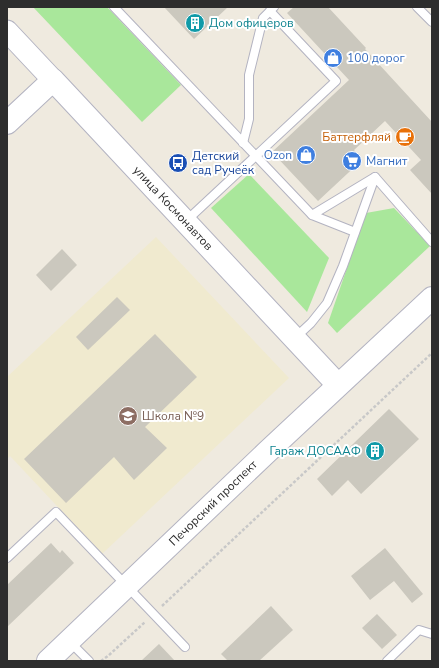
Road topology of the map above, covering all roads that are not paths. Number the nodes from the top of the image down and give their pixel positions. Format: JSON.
{"nodes":[{"id":1,"x":114,"y":7,"type":"edge"},
{"id":2,"x":418,"y":7,"type":"edge"},
{"id":3,"x":272,"y":9,"type":"edge"},
{"id":4,"x":432,"y":22,"type":"edge"},
{"id":5,"x":7,"y":31,"type":"edge"},
{"id":6,"x":53,"y":80,"type":"junction"},
{"id":7,"x":7,"y":123,"type":"edge"},
{"id":8,"x":243,"y":143,"type":"junction"},
{"id":9,"x":256,"y":156,"type":"junction"},
{"id":10,"x":375,"y":177,"type":"junction"},
{"id":11,"x":312,"y":215,"type":"junction"},
{"id":12,"x":186,"y":222,"type":"junction"},
{"id":13,"x":355,"y":232,"type":"junction"},
{"id":14,"x":432,"y":242,"type":"edge"},
{"id":15,"x":432,"y":298,"type":"edge"},
{"id":16,"x":295,"y":338,"type":"junction"},
{"id":17,"x":338,"y":385,"type":"junction"},
{"id":18,"x":7,"y":558,"type":"edge"},
{"id":19,"x":127,"y":586,"type":"junction"},
{"id":20,"x":432,"y":634,"type":"edge"},
{"id":21,"x":69,"y":641,"type":"junction"},
{"id":22,"x":185,"y":647,"type":"dead end"},
{"id":23,"x":48,"y":661,"type":"edge"},
{"id":24,"x":89,"y":661,"type":"edge"},
{"id":25,"x":387,"y":661,"type":"edge"}],
"edges":[{"from":1,"to":8,"type":"lane"},
{"from":2,"to":4,"type":"lane"},
{"from":3,"to":8,"type":"lane"},
{"from":3,"to":9,"type":"lane"},
{"from":5,"to":6,"type":"street","name":"улица Космонавтов"},
{"from":6,"to":7,"type":"main road"},
{"from":6,"to":12,"type":"main road","name":"улица Космонавтов"},
{"from":8,"to":9,"type":"lane"},
{"from":9,"to":11,"type":"lane"},
{"from":9,"to":12,"type":"lane"},
{"from":10,"to":11,"type":"lane"},
{"from":10,"to":13,"type":"lane"},
{"from":10,"to":14,"type":"lane"},
{"from":11,"to":13,"type":"lane"},
{"from":12,"to":16,"type":"main road","name":"улица Космонавтов"},
{"from":13,"to":16,"type":"lane"},
{"from":15,"to":17,"type":"main road","name":"Печорский проспект"},
{"from":16,"to":17,"type":"main road","name":"улица Космонавтов"},
{"from":17,"to":19,"type":"main road","name":"Печорский проспект"},
{"from":18,"to":19,"type":"lane"},
{"from":19,"to":21,"type":"main road","name":"Печорский проспект"},
{"from":19,"to":22,"type":"lane"},
{"from":20,"to":25,"type":"lane"},
{"from":21,"to":23,"type":"main road","name":"Печорский проспект"},
{"from":21,"to":24,"type":"lane"}]}
